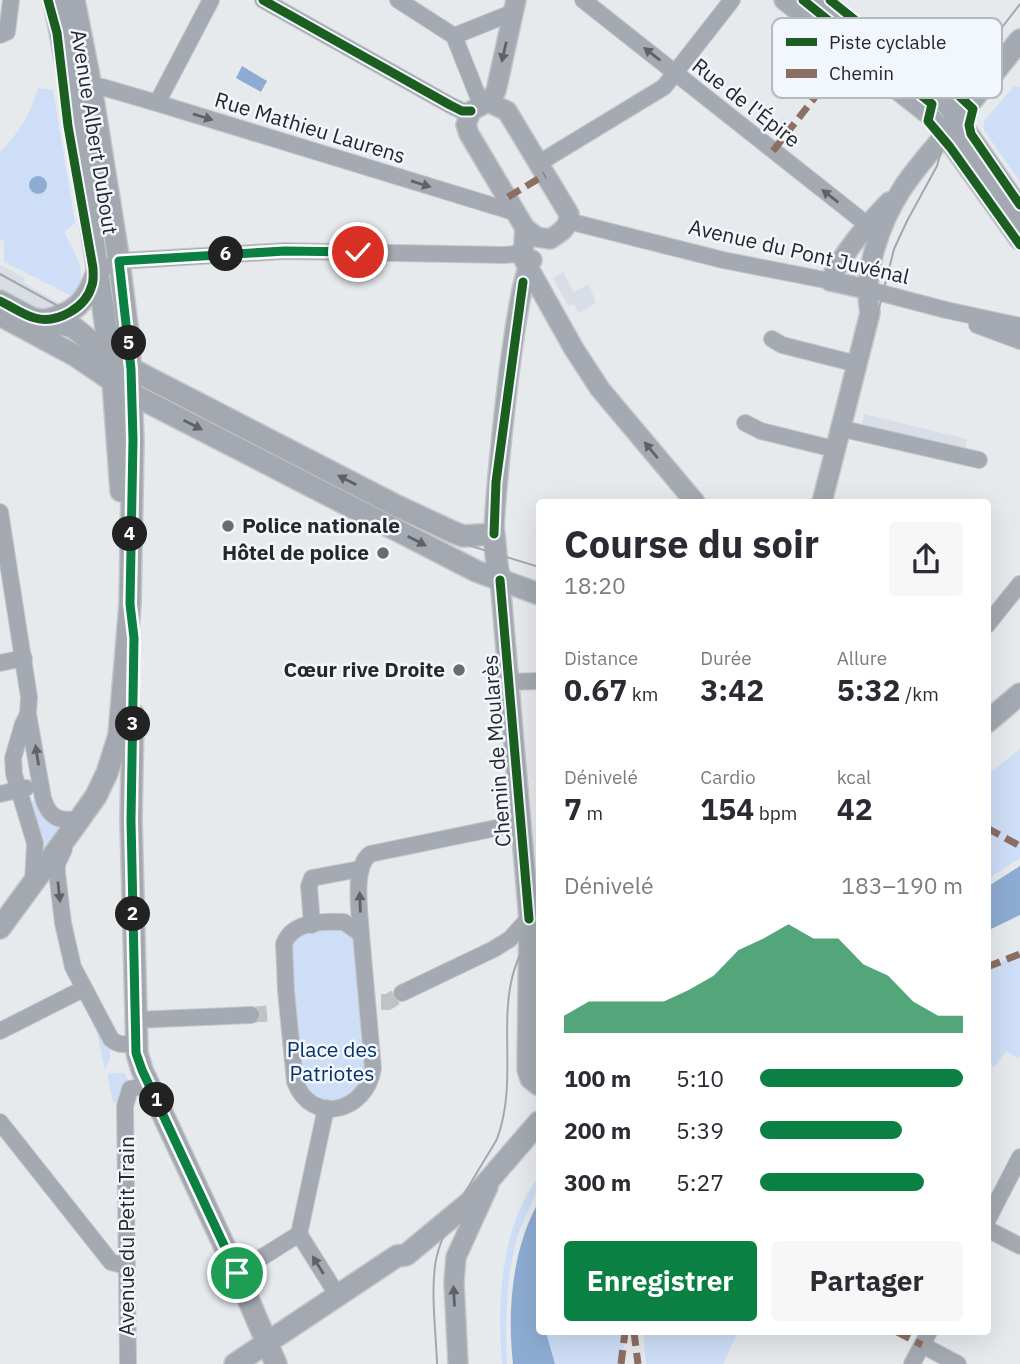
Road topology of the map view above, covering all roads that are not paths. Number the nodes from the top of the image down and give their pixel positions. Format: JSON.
{"nodes":[{"id":1,"x":11,"y":0,"type":"edge"},
{"id":2,"x":54,"y":0,"type":"edge"},
{"id":3,"x":74,"y":0,"type":"edge"},
{"id":4,"x":211,"y":0,"type":"edge"},
{"id":5,"x":263,"y":0,"type":"edge"},
{"id":6,"x":398,"y":0,"type":"edge"},
{"id":7,"x":583,"y":0,"type":"edge"},
{"id":8,"x":732,"y":0,"type":"edge"},
{"id":9,"x":784,"y":0,"type":"edge"},
{"id":10,"x":818,"y":0,"type":"edge"},
{"id":11,"x":515,"y":6,"type":"edge"},
{"id":12,"x":807,"y":18,"type":"edge"},
{"id":13,"x":840,"y":18,"type":"edge"},
{"id":14,"x":4,"y":34,"type":"edge"},
{"id":15,"x":454,"y":36,"type":"junction"},
{"id":16,"x":1020,"y":40,"type":"edge"},
{"id":17,"x":1002,"y":62,"type":"edge"},
{"id":18,"x":675,"y":72,"type":"junction"},
{"id":19,"x":91,"y":86,"type":"junction"},
{"id":20,"x":907,"y":98,"type":"edge"},
{"id":21,"x":940,"y":98,"type":"edge"},
{"id":22,"x":973,"y":98,"type":"edge"},
{"id":23,"x":157,"y":103,"type":"junction"},
{"id":24,"x":480,"y":106,"type":"junction"},
{"id":25,"x":953,"y":122,"type":"junction"},
{"id":26,"x":539,"y":163,"type":"junction"},
{"id":27,"x":1020,"y":210,"type":"edge"},
{"id":28,"x":521,"y":220,"type":"junction"},
{"id":29,"x":569,"y":221,"type":"junction"},
{"id":30,"x":873,"y":234,"type":"junction"},
{"id":31,"x":116,"y":239,"type":"junction"},
{"id":32,"x":547,"y":239,"type":"junction"},
{"id":33,"x":1020,"y":239,"type":"edge"},
{"id":34,"x":93,"y":243,"type":"junction"},
{"id":35,"x":525,"y":257,"type":"junction"},
{"id":36,"x":119,"y":261,"type":"junction"},
{"id":37,"x":98,"y":270,"type":"junction"},
{"id":38,"x":830,"y":281,"type":"junction"},
{"id":39,"x":866,"y":289,"type":"junction"},
{"id":40,"x":0,"y":301,"type":"edge"},
{"id":41,"x":946,"y":310,"type":"junction"},
{"id":42,"x":4,"y":320,"type":"edge"},
{"id":43,"x":46,"y":320,"type":"junction"},
{"id":44,"x":1020,"y":326,"type":"edge"},
{"id":45,"x":772,"y":339,"type":"dead end"},
{"id":46,"x":1020,"y":341,"type":"edge"},
{"id":47,"x":108,"y":356,"type":"junction"},
{"id":48,"x":857,"y":364,"type":"junction"},
{"id":49,"x":131,"y":369,"type":"junction"},
{"id":50,"x":113,"y":382,"type":"junction"},
{"id":51,"x":132,"y":394,"type":"junction"},
{"id":52,"x":160,"y":408,"type":"junction"},
{"id":53,"x":745,"y":423,"type":"dead end"},
{"id":54,"x":839,"y":428,"type":"junction"},
{"id":55,"x":133,"y":440,"type":"junction"},
{"id":56,"x":834,"y":449,"type":"junction"},
{"id":57,"x":979,"y":460,"type":"dead end"},
{"id":58,"x":692,"y":499,"type":"edge"},
{"id":59,"x":823,"y":499,"type":"edge"},
{"id":60,"x":0,"y":512,"type":"edge"},
{"id":61,"x":494,"y":534,"type":"junction"},
{"id":62,"x":129,"y":566,"type":"junction"},
{"id":63,"x":500,"y":580,"type":"junction"},
{"id":64,"x":1020,"y":584,"type":"edge"},
{"id":65,"x":536,"y":592,"type":"edge"},
{"id":66,"x":130,"y":604,"type":"junction"},
{"id":67,"x":991,"y":620,"type":"edge"},
{"id":68,"x":23,"y":658,"type":"junction"},
{"id":69,"x":0,"y":663,"type":"edge"},
{"id":70,"x":536,"y":681,"type":"edge"},
{"id":71,"x":510,"y":682,"type":"junction"},
{"id":72,"x":1020,"y":694,"type":"edge"},
{"id":73,"x":29,"y":713,"type":"junction"},
{"id":74,"x":991,"y":719,"type":"edge"},
{"id":75,"x":41,"y":784,"type":"junction"},
{"id":76,"x":17,"y":791,"type":"junction"},
{"id":77,"x":0,"y":794,"type":"edge"},
{"id":78,"x":96,"y":796,"type":"junction"},
{"id":79,"x":131,"y":804,"type":"junction"},
{"id":80,"x":77,"y":823,"type":"junction"},
{"id":81,"x":520,"y":823,"type":"junction"},
{"id":82,"x":360,"y":869,"type":"junction"},
{"id":83,"x":33,"y":884,"type":"junction"},
{"id":84,"x":534,"y":913,"type":"edge"},
{"id":85,"x":312,"y":925,"type":"junction"},
{"id":86,"x":0,"y":928,"type":"edge"},
{"id":87,"x":361,"y":934,"type":"junction"},
{"id":88,"x":83,"y":989,"type":"junction"},
{"id":89,"x":402,"y":993,"type":"tunnel mouth"},
{"id":90,"x":251,"y":1015,"type":"tunnel mouth"},
{"id":91,"x":0,"y":1031,"type":"edge"},
{"id":92,"x":136,"y":1037,"type":"junction"},
{"id":93,"x":536,"y":1084,"type":"edge"},
{"id":94,"x":151,"y":1088,"type":"junction"},
{"id":95,"x":326,"y":1108,"type":"junction"},
{"id":96,"x":536,"y":1109,"type":"edge"},
{"id":97,"x":0,"y":1122,"type":"edge"},
{"id":98,"x":536,"y":1126,"type":"edge"},
{"id":99,"x":1020,"y":1157,"type":"edge"},
{"id":100,"x":490,"y":1181,"type":"junction"},
{"id":101,"x":991,"y":1214,"type":"edge"},
{"id":102,"x":991,"y":1231,"type":"edge"},
{"id":103,"x":299,"y":1234,"type":"junction"},
{"id":104,"x":1020,"y":1246,"type":"edge"},
{"id":105,"x":397,"y":1256,"type":"junction"},
{"id":106,"x":126,"y":1266,"type":"junction"},
{"id":107,"x":237,"y":1273,"type":"junction"},
{"id":108,"x":338,"y":1296,"type":"junction"},
{"id":109,"x":925,"y":1338,"type":"edge"},
{"id":110,"x":268,"y":1343,"type":"junction"},
{"id":111,"x":128,"y":1364,"type":"edge"},
{"id":112,"x":235,"y":1364,"type":"edge"},
{"id":113,"x":276,"y":1364,"type":"edge"},
{"id":114,"x":458,"y":1364,"type":"edge"},
{"id":115,"x":912,"y":1364,"type":"edge"},
{"id":116,"x":958,"y":1364,"type":"edge"}],
"edges":[{"from":1,"to":14,"type":"street"},
{"from":2,"to":34,"type":"main road","name":"Avenue Albert Dubout"},
{"from":3,"to":19,"type":"main road","name":"Avenue Albert Dubout"},
{"from":4,"to":23,"type":"street"},
{"from":5,"to":24,"type":"street"},
{"from":6,"to":15,"type":"street"},
{"from":18,"to":7,"type":"street","name":"Rue de l'Épire","one_way":true},
{"from":8,"to":18,"type":"street"},
{"from":9,"to":12,"type":"street"},
{"from":10,"to":13,"type":"street"},
{"from":11,"to":15,"type":"street"},
{"from":11,"to":24,"type":"street","one_way":true},
{"from":15,"to":24,"type":"street"},
{"from":16,"to":17,"type":"main road"},
{"from":18,"to":26,"type":"street"},
{"from":30,"to":18,"type":"street","name":"Rue de l'Épire","one_way":true},
{"from":19,"to":23,"type":"street","name":"Rue Mathieu Laurens"},
{"from":19,"to":31,"type":"main road","name":"Avenue Albert Dubout"},
{"from":20,"to":25,"type":"street"},
{"from":21,"to":25,"type":"street"},
{"from":22,"to":25,"type":"main road"},
{"from":23,"to":28,"type":"street","name":"Rue Mathieu Laurens","one_way":true},
{"from":24,"to":26,"type":"street"},
{"from":24,"to":28,"type":"street"},
{"from":25,"to":27,"type":"main road"},
{"from":25,"to":30,"type":"street"},
{"from":25,"to":33,"type":"main road"},
{"from":26,"to":29,"type":"street"},
{"from":28,"to":32,"type":"street"},
{"from":28,"to":35,"type":"street","name":"Chemin de Moularès"},
{"from":29,"to":32,"type":"street"},
{"from":29,"to":38,"type":"street","name":"Avenue du Pont Juvénal"},
{"from":30,"to":38,"type":"street"},
{"from":30,"to":39,"type":"street"},
{"from":31,"to":34,"type":"main road"},
{"from":31,"to":36,"type":"main road","name":"Avenue Albert Dubout"},
{"from":32,"to":35,"type":"street"},
{"from":34,"to":37,"type":"main road","name":"Avenue Albert Dubout"},
{"from":35,"to":36,"type":"street"},
{"from":58,"to":35,"type":"street","one_way":true},
{"from":35,"to":61,"type":"street","name":"Chemin de Moularès"},
{"from":36,"to":37,"type":"street"},
{"from":36,"to":49,"type":"main road","name":"Avenue Albert Dubout"},
{"from":37,"to":43,"type":"main road"},
{"from":37,"to":47,"type":"main road","name":"Avenue Albert Dubout"},
{"from":38,"to":39,"type":"street","name":"Avenue du Pont Juvénal"},
{"from":39,"to":41,"type":"street","name":"Avenue du Pont Juvénal"},
{"from":39,"to":48,"type":"street"},
{"from":40,"to":43,"type":"main road"},
{"from":41,"to":44,"type":"street","name":"Avenue du Pont Juvénal"},
{"from":41,"to":46,"type":"street"},
{"from":42,"to":50,"type":"main road"},
{"from":43,"to":47,"type":"main road"},
{"from":45,"to":48,"type":"street"},
{"from":47,"to":49,"type":"main road"},
{"from":47,"to":50,"type":"main road","name":"Avenue Albert Dubout"},
{"from":48,"to":54,"type":"street"},
{"from":49,"to":51,"type":"main road","name":"Avenue Albert Dubout"},
{"from":61,"to":49,"type":"main road","one_way":true},
{"from":50,"to":51,"type":"main road"},
{"from":50,"to":62,"type":"main road","name":"Avenue Albert Dubout"},
{"from":51,"to":52,"type":"main road"},
{"from":51,"to":55,"type":"main road","name":"Avenue Albert Dubout"},
{"from":52,"to":55,"type":"main road"},
{"from":52,"to":63,"type":"main road","one_way":true},
{"from":53,"to":56,"type":"street"},
{"from":54,"to":56,"type":"street"},
{"from":54,"to":57,"type":"street"},
{"from":55,"to":62,"type":"main road","name":"Avenue Albert Dubout"},
{"from":56,"to":59,"type":"street"},
{"from":60,"to":68,"type":"street"},
{"from":61,"to":63,"type":"main road","name":"Chemin de Moularès"},
{"from":62,"to":66,"type":"main road","name":"Avenue Albert Dubout"},
{"from":63,"to":65,"type":"main road"},
{"from":63,"to":71,"type":"street","name":"Chemin de Moularès"},
{"from":64,"to":67,"type":"street"},
{"from":66,"to":78,"type":"main road","name":"Avenue Albert Dubout"},
{"from":66,"to":79,"type":"main road"},
{"from":68,"to":69,"type":"street"},
{"from":68,"to":73,"type":"street"},
{"from":70,"to":71,"type":"street"},
{"from":71,"to":81,"type":"street","name":"Chemin de Moularès"},
{"from":72,"to":74,"type":"main road"},
{"from":75,"to":73,"type":"street","one_way":true},
{"from":73,"to":76,"type":"street"},
{"from":75,"to":76,"type":"street"},
{"from":75,"to":80,"type":"street"},
{"from":76,"to":77,"type":"street"},
{"from":76,"to":83,"type":"street"},
{"from":78,"to":79,"type":"main road"},
{"from":78,"to":80,"type":"main road","name":"Avenue Albert Dubout"},
{"from":79,"to":92,"type":"main road"},
{"from":80,"to":83,"type":"main road","name":"Avenue Albert Dubout"},
{"from":80,"to":88,"type":"street","one_way":true},
{"from":81,"to":82,"type":"street"},
{"from":81,"to":84,"type":"street","name":"Chemin de Moularès"},
{"from":82,"to":85,"type":"street"},
{"from":87,"to":82,"type":"street","one_way":true},
{"from":83,"to":86,"type":"main road","name":"Avenue Albert Dubout"},
{"from":84,"to":89,"type":"street"},
{"from":84,"to":93,"type":"street","name":"Chemin de Moularès"},
{"from":85,"to":87,"type":"street"},
{"from":85,"to":95,"type":"street"},
{"from":87,"to":95,"type":"street"},
{"from":88,"to":91,"type":"street"},
{"from":88,"to":92,"type":"street"},
{"from":90,"to":92,"type":"street"},
{"from":92,"to":94,"type":"main road"},
{"from":94,"to":106,"type":"street","name":"Avenue du Petit Train"},
{"from":94,"to":107,"type":"main road"},
{"from":95,"to":103,"type":"street"},
{"from":96,"to":105,"type":"main road"},
{"from":97,"to":106,"type":"street"},
{"from":98,"to":100,"type":"main road"},
{"from":99,"to":101,"type":"street"},
{"from":100,"to":105,"type":"main road"},
{"from":114,"to":100,"type":"street","one_way":true},
{"from":102,"to":104,"type":"street"},
{"from":103,"to":107,"type":"street"},
{"from":108,"to":103,"type":"street","one_way":true},
{"from":105,"to":108,"type":"main road"},
{"from":106,"to":111,"type":"street","name":"Avenue du Petit Train"},
{"from":107,"to":110,"type":"main road"},
{"from":108,"to":110,"type":"main road"},
{"from":109,"to":115,"type":"street"},
{"from":109,"to":116,"type":"street"},
{"from":110,"to":112,"type":"main road"},
{"from":110,"to":113,"type":"main road"}]}
